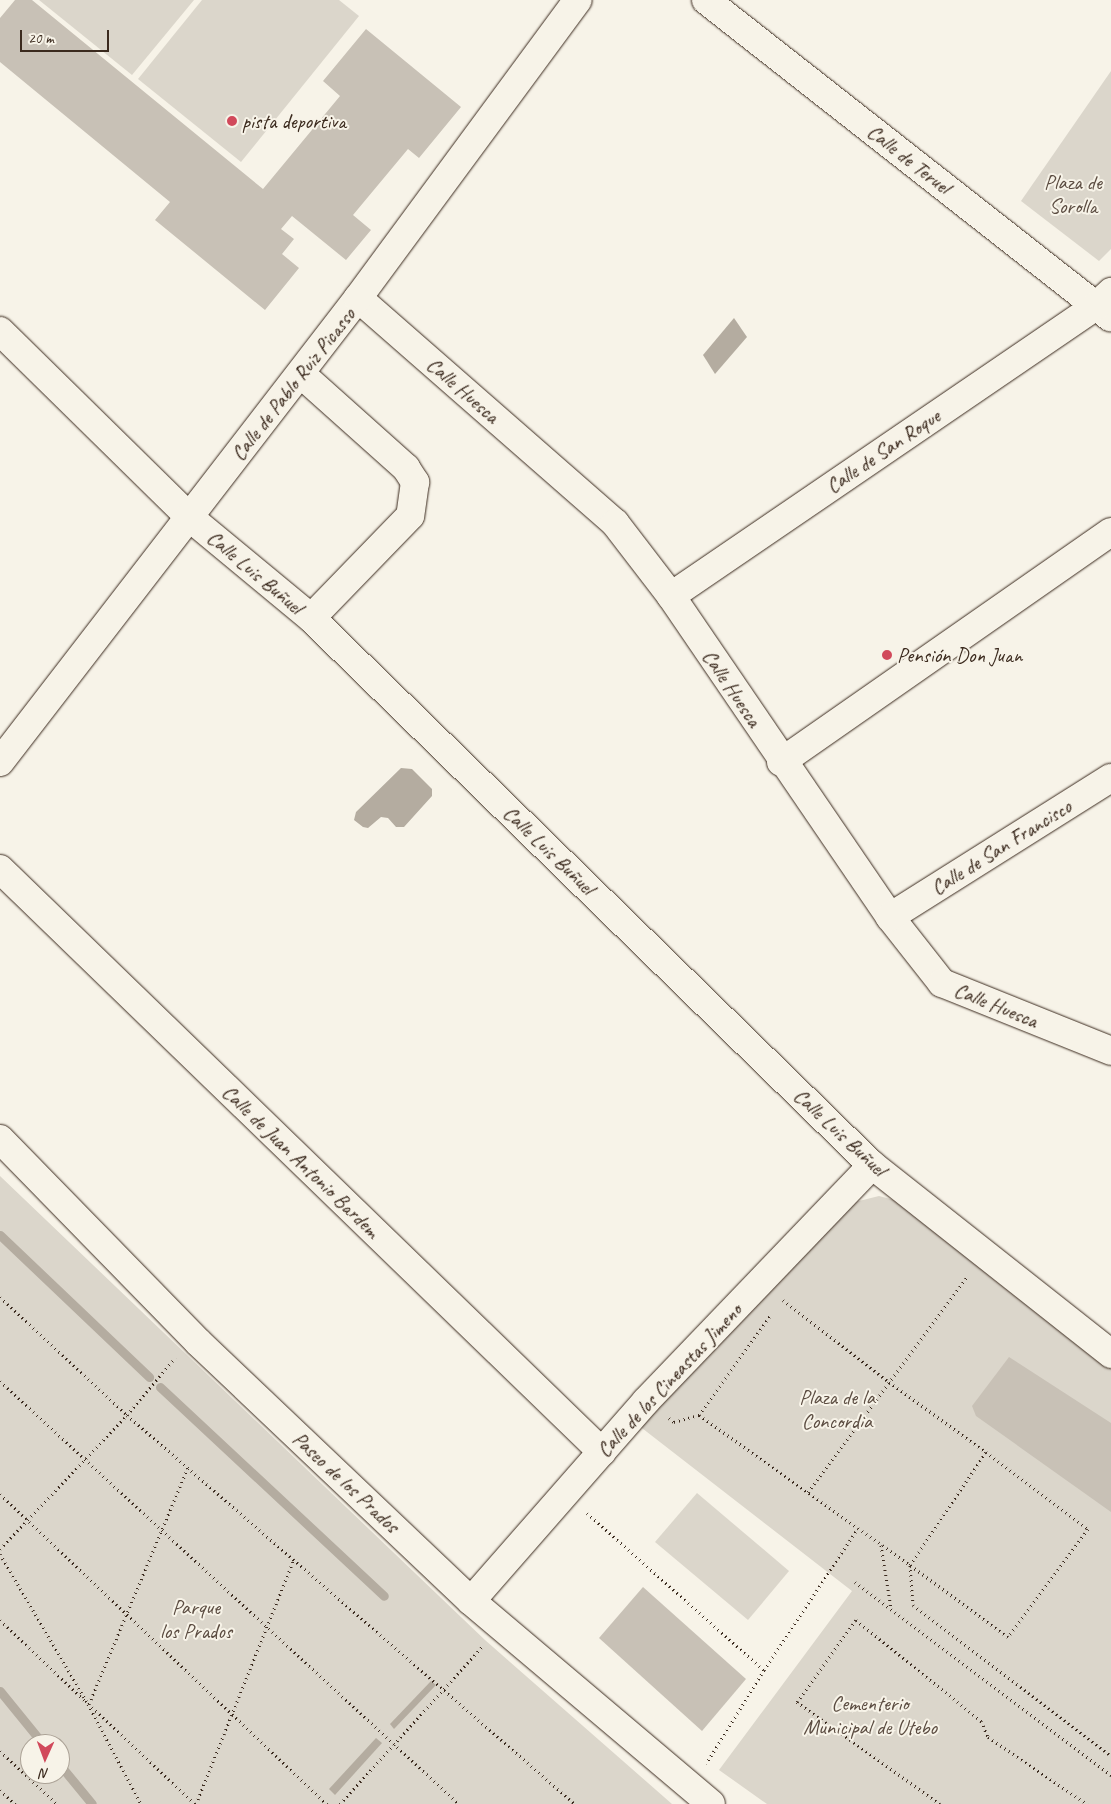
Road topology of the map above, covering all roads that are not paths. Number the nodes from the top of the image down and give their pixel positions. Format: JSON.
{"nodes":[{"id":1,"x":578,"y":0,"type":"edge"},
{"id":2,"x":706,"y":0,"type":"edge"},
{"id":3,"x":358,"y":298,"type":"junction"},
{"id":4,"x":1106,"y":305,"type":"edge"},
{"id":5,"x":0,"y":331,"type":"edge"},
{"id":6,"x":301,"y":374,"type":"junction"},
{"id":7,"x":189,"y":517,"type":"junction"},
{"id":8,"x":1111,"y":532,"type":"edge"},
{"id":9,"x":671,"y":596,"type":"junction"},
{"id":10,"x":312,"y":618,"type":"junction"},
{"id":11,"x":0,"y":762,"type":"edge"},
{"id":12,"x":781,"y":762,"type":"junction"},
{"id":13,"x":1111,"y":778,"type":"edge"},
{"id":14,"x":0,"y":869,"type":"edge"},
{"id":15,"x":890,"y":917,"type":"junction"},
{"id":16,"x":1104,"y":1040,"type":"edge"},
{"id":17,"x":0,"y":1139,"type":"edge"},
{"id":18,"x":872,"y":1165,"type":"junction"},
{"id":19,"x":1111,"y":1354,"type":"edge"},
{"id":20,"x":602,"y":1452,"type":"junction"},
{"id":21,"x":471,"y":1601,"type":"junction"},
{"id":22,"x":711,"y":1804,"type":"edge"}],
"edges":[{"from":1,"to":3,"type":"street","name":"Calle de Pablo Ruiz Picasso"},
{"from":2,"to":4,"type":"street","name":"Calle de Teruel"},
{"from":3,"to":6,"type":"street","name":"Calle de Pablo Ruiz Picasso"},
{"from":3,"to":9,"type":"street","name":"Calle Huesca"},
{"from":4,"to":9,"type":"street","name":"Calle de San Roque"},
{"from":5,"to":7,"type":"street","name":"Calle Luis Buñuel"},
{"from":6,"to":7,"type":"street","name":"Calle de Pablo Ruiz Picasso"},
{"from":6,"to":10,"type":"street"},
{"from":7,"to":10,"type":"street","name":"Calle Luis Buñuel"},
{"from":7,"to":11,"type":"street","name":"Calle de Pablo Ruiz Picasso"},
{"from":8,"to":12,"type":"street"},
{"from":9,"to":12,"type":"street","name":"Calle Huesca"},
{"from":10,"to":18,"type":"street","name":"Calle Luis Buñuel"},
{"from":12,"to":15,"type":"street","name":"Calle Huesca"},
{"from":13,"to":15,"type":"street","name":"Calle de San Francisco"},
{"from":14,"to":20,"type":"street","name":"Calle de Juan Antonio Bardem"},
{"from":15,"to":16,"type":"street","name":"Calle Huesca"},
{"from":17,"to":21,"type":"street","name":"Paseo de los Prados"},
{"from":18,"to":19,"type":"street","name":"Calle Luis Buñuel"},
{"from":18,"to":20,"type":"street","name":"Calle de los Cineastas Jimeno"},
{"from":20,"to":21,"type":"street","name":"Calle de los Cineastas Jimeno"},
{"from":21,"to":22,"type":"street","name":"Paseo de los Prados"}]}
